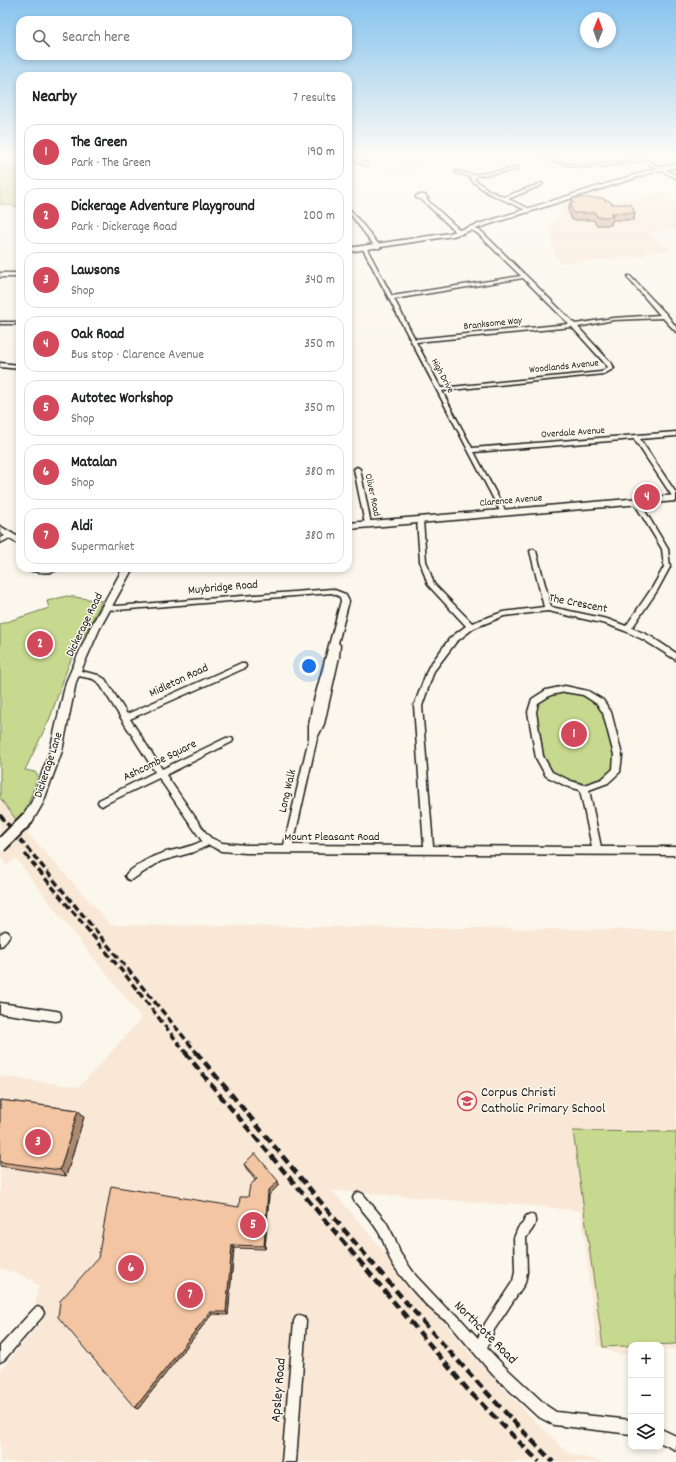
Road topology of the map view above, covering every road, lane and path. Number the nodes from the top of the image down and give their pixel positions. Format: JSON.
{"nodes":[{"id":1,"x":360,"y":223,"type":"edge"},
{"id":2,"x":449,"y":223,"type":"edge"},
{"id":3,"x":488,"y":223,"type":"edge"},
{"id":4,"x":473,"y":228,"type":"junction"},
{"id":5,"x":460,"y":233,"type":"junction"},
{"id":6,"x":378,"y":247,"type":"junction"},
{"id":7,"x":365,"y":249,"type":"junction"},
{"id":8,"x":352,"y":250,"type":"edge"},
{"id":9,"x":0,"y":275,"type":"edge"},
{"id":10,"x":16,"y":275,"type":"edge"},
{"id":11,"x":523,"y":277,"type":"junction"},
{"id":12,"x":630,"y":277,"type":"dead end"},
{"id":13,"x":391,"y":298,"type":"junction"},
{"id":14,"x":665,"y":316,"type":"junction"},
{"id":15,"x":0,"y":323,"type":"edge"},
{"id":16,"x":16,"y":323,"type":"edge"},
{"id":17,"x":574,"y":326,"type":"junction"},
{"id":18,"x":676,"y":330,"type":"edge"},
{"id":19,"x":414,"y":342,"type":"junction"},
{"id":20,"x":0,"y":364,"type":"edge"},
{"id":21,"x":16,"y":367,"type":"edge"},
{"id":22,"x":440,"y":390,"type":"junction"},
{"id":23,"x":676,"y":434,"type":"edge"},
{"id":24,"x":636,"y":437,"type":"junction"},
{"id":25,"x":471,"y":450,"type":"junction"},
{"id":26,"x":357,"y":469,"type":"dead end"},
{"id":27,"x":676,"y":498,"type":"edge"},
{"id":28,"x":636,"y":501,"type":"junction"},
{"id":29,"x":503,"y":512,"type":"junction"},
{"id":30,"x":420,"y":520,"type":"junction"},
{"id":31,"x":368,"y":524,"type":"junction"},
{"id":32,"x":352,"y":526,"type":"edge"},
{"id":33,"x":0,"y":530,"type":"edge"},
{"id":34,"x":16,"y":538,"type":"edge"},
{"id":35,"x":16,"y":539,"type":"edge"},
{"id":36,"x":0,"y":541,"type":"edge"},
{"id":37,"x":533,"y":550,"type":"dead end"},
{"id":38,"x":126,"y":572,"type":"edge"},
{"id":39,"x":340,"y":593,"type":"joint"},
{"id":40,"x":108,"y":607,"type":"junction"},
{"id":41,"x":548,"y":609,"type":"junction"},
{"id":42,"x":471,"y":626,"type":"junction"},
{"id":43,"x":628,"y":629,"type":"junction"},
{"id":44,"x":676,"y":657,"type":"edge"},
{"id":45,"x":242,"y":666,"type":"dead end"},
{"id":46,"x":77,"y":673,"type":"junction"},
{"id":47,"x":126,"y":718,"type":"junction"},
{"id":48,"x":229,"y":740,"type":"dead end"},
{"id":49,"x":160,"y":774,"type":"junction"},
{"id":50,"x":584,"y":788,"type":"junction"},
{"id":51,"x":102,"y":802,"type":"dead end"},
{"id":52,"x":208,"y":841,"type":"junction"},
{"id":53,"x":0,"y":846,"type":"edge"},
{"id":54,"x":288,"y":848,"type":"junction"},
{"id":55,"x":429,"y":849,"type":"junction"},
{"id":56,"x":596,"y":850,"type":"junction"},
{"id":57,"x":676,"y":851,"type":"edge"},
{"id":58,"x":130,"y":876,"type":"dead end"},
{"id":59,"x":0,"y":1008,"type":"edge"},
{"id":60,"x":56,"y":1016,"type":"dead end"},
{"id":61,"x":358,"y":1198,"type":"dead end"},
{"id":62,"x":530,"y":1220,"type":"dead end"},
{"id":63,"x":38,"y":1313,"type":"dead end"},
{"id":64,"x":300,"y":1321,"type":"dead end"},
{"id":65,"x":480,"y":1349,"type":"junction"},
{"id":66,"x":0,"y":1356,"type":"edge"},
{"id":67,"x":628,"y":1427,"type":"edge"},
{"id":68,"x":664,"y":1437,"type":"edge"},
{"id":69,"x":676,"y":1443,"type":"edge"},
{"id":70,"x":289,"y":1462,"type":"edge"}],
"edges":[{"from":1,"to":6,"type":"street"},
{"from":2,"to":5,"type":"street"},
{"from":3,"to":4,"type":"main road"},
{"from":4,"to":5,"type":"main road"},
{"from":4,"to":11,"type":"street","name":"Woodlands Avenue"},
{"from":5,"to":6,"type":"main road"},
{"from":6,"to":7,"type":"main road"},
{"from":7,"to":8,"type":"main road"},
{"from":7,"to":13,"type":"street","name":"High Drive"},
{"from":9,"to":10,"type":"main road"},
{"from":11,"to":13,"type":"street"},
{"from":11,"to":17,"type":"street","name":"Woodlands Avenue"},
{"from":12,"to":14,"type":"street"},
{"from":13,"to":19,"type":"street","name":"High Drive"},
{"from":14,"to":17,"type":"street","name":"Branksome Way"},
{"from":14,"to":18,"type":"street"},
{"from":15,"to":16,"type":"street"},
{"from":17,"to":19,"type":"street","name":"Branksome Way"},
{"from":17,"to":22,"type":"street","name":"Woodlands Avenue"},
{"from":19,"to":22,"type":"street","name":"High Drive"},
{"from":20,"to":21,"type":"street"},
{"from":22,"to":25,"type":"street","name":"High Drive"},
{"from":23,"to":24,"type":"street","name":"Overdale Avenue"},
{"from":24,"to":25,"type":"street","name":"Overdale Avenue"},
{"from":24,"to":27,"type":"street"},
{"from":25,"to":29,"type":"street","name":"High Drive"},
{"from":26,"to":31,"type":"street","name":"Oliver Road"},
{"from":27,"to":28,"type":"street","name":"Clarence Avenue"},
{"from":28,"to":29,"type":"street","name":"Clarence Avenue"},
{"from":28,"to":43,"type":"street"},
{"from":29,"to":30,"type":"street","name":"Clarence Avenue"},
{"from":30,"to":31,"type":"street","name":"Clarence Avenue"},
{"from":30,"to":42,"type":"street"},
{"from":31,"to":32,"type":"street","name":"Clarence Avenue"},
{"from":33,"to":34,"type":"street"},
{"from":35,"to":36,"type":"street"},
{"from":37,"to":41,"type":"street"},
{"from":38,"to":40,"type":"street","name":"Dickerage Road"},
{"from":39,"to":40,"type":"street","name":"Muybridge Road"},
{"from":39,"to":54,"type":"street","name":"Long Walk"},
{"from":40,"to":46,"type":"street","name":"Dickerage Road"},
{"from":41,"to":42,"type":"street","name":"The Crescent"},
{"from":41,"to":43,"type":"street","name":"The Crescent"},
{"from":42,"to":55,"type":"street","name":"The Crescent"},
{"from":43,"to":44,"type":"street","name":"The Crescent"},
{"from":45,"to":47,"type":"street","name":"Midleton Road"},
{"from":46,"to":47,"type":"street","name":"Mount Pleasant Road"},
{"from":46,"to":53,"type":"street","name":"Dickerage Lane","bridge":true},
{"from":47,"to":49,"type":"street","name":"Mount Pleasant Road"},
{"from":48,"to":49,"type":"street","name":"Ashcombe Square"},
{"from":49,"to":51,"type":"street","name":"Ashcombe Square"},
{"from":49,"to":52,"type":"street","name":"Mount Pleasant Road"},
{"from":50,"to":50,"type":"street"},
{"from":50,"to":56,"type":"street"},
{"from":52,"to":54,"type":"street","name":"Mount Pleasant Road"},
{"from":52,"to":58,"type":"street"},
{"from":54,"to":55,"type":"street","name":"Mount Pleasant Road"},
{"from":55,"to":56,"type":"street","name":"Mount Pleasant Road"},
{"from":56,"to":57,"type":"street","name":"Mount Pleasant Road"},
{"from":59,"to":60,"type":"street"},
{"from":61,"to":65,"type":"street","name":"Northcote Road"},
{"from":62,"to":65,"type":"street"},
{"from":63,"to":66,"type":"street"},
{"from":64,"to":70,"type":"street","name":"Apsley Road"},
{"from":65,"to":67,"type":"street","name":"Northcote Road"},
{"from":68,"to":69,"type":"street"}]}
